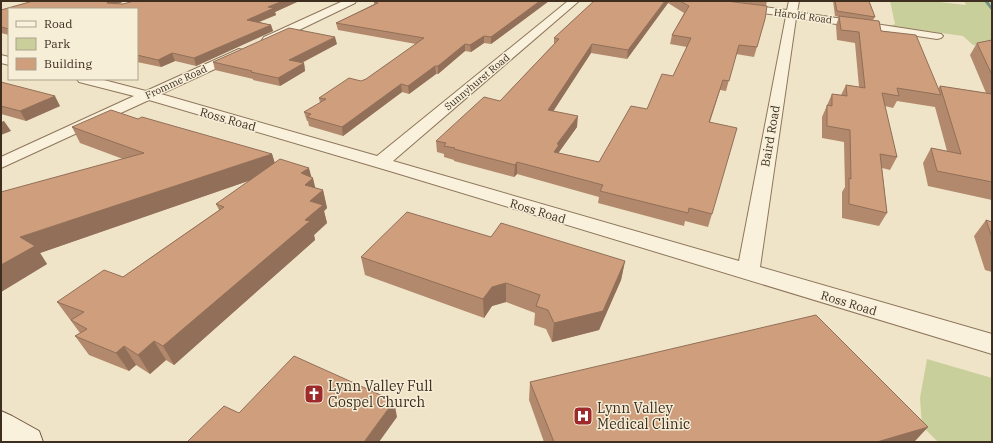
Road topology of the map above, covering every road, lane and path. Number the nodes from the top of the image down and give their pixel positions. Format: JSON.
{"nodes":[{"id":1,"x":351,"y":1,"type":"edge"},
{"id":2,"x":574,"y":1,"type":"edge"},
{"id":3,"x":693,"y":1,"type":"edge"},
{"id":4,"x":793,"y":8,"type":"edge"},
{"id":5,"x":937,"y":36,"type":"dead end"},
{"id":6,"x":88,"y":80,"type":"edge"},
{"id":7,"x":147,"y":95,"type":"junction"},
{"id":8,"x":1,"y":163,"type":"edge"},
{"id":9,"x":380,"y":163,"type":"junction"},
{"id":10,"x":748,"y":272,"type":"junction"},
{"id":11,"x":992,"y":344,"type":"edge"},
{"id":12,"x":1,"y":426,"type":"edge"},
{"id":13,"x":27,"y":442,"type":"edge"}],
"edges":[{"from":1,"to":7,"type":"street","name":"Fromme Road"},
{"from":2,"to":9,"type":"street","name":"Sunnyhurst Road"},
{"from":3,"to":4,"type":"street","name":"Harold Road"},
{"from":4,"to":5,"type":"street","name":"Harold Road"},
{"from":4,"to":10,"type":"street","name":"Baird Road"},
{"from":6,"to":7,"type":"street","name":"Ross Road"},
{"from":7,"to":8,"type":"street","name":"Fromme Road"},
{"from":7,"to":9,"type":"street","name":"Ross Road"},
{"from":9,"to":10,"type":"street","name":"Ross Road"},
{"from":10,"to":11,"type":"street","name":"Ross Road"},
{"from":12,"to":13,"type":"main road"}]}
